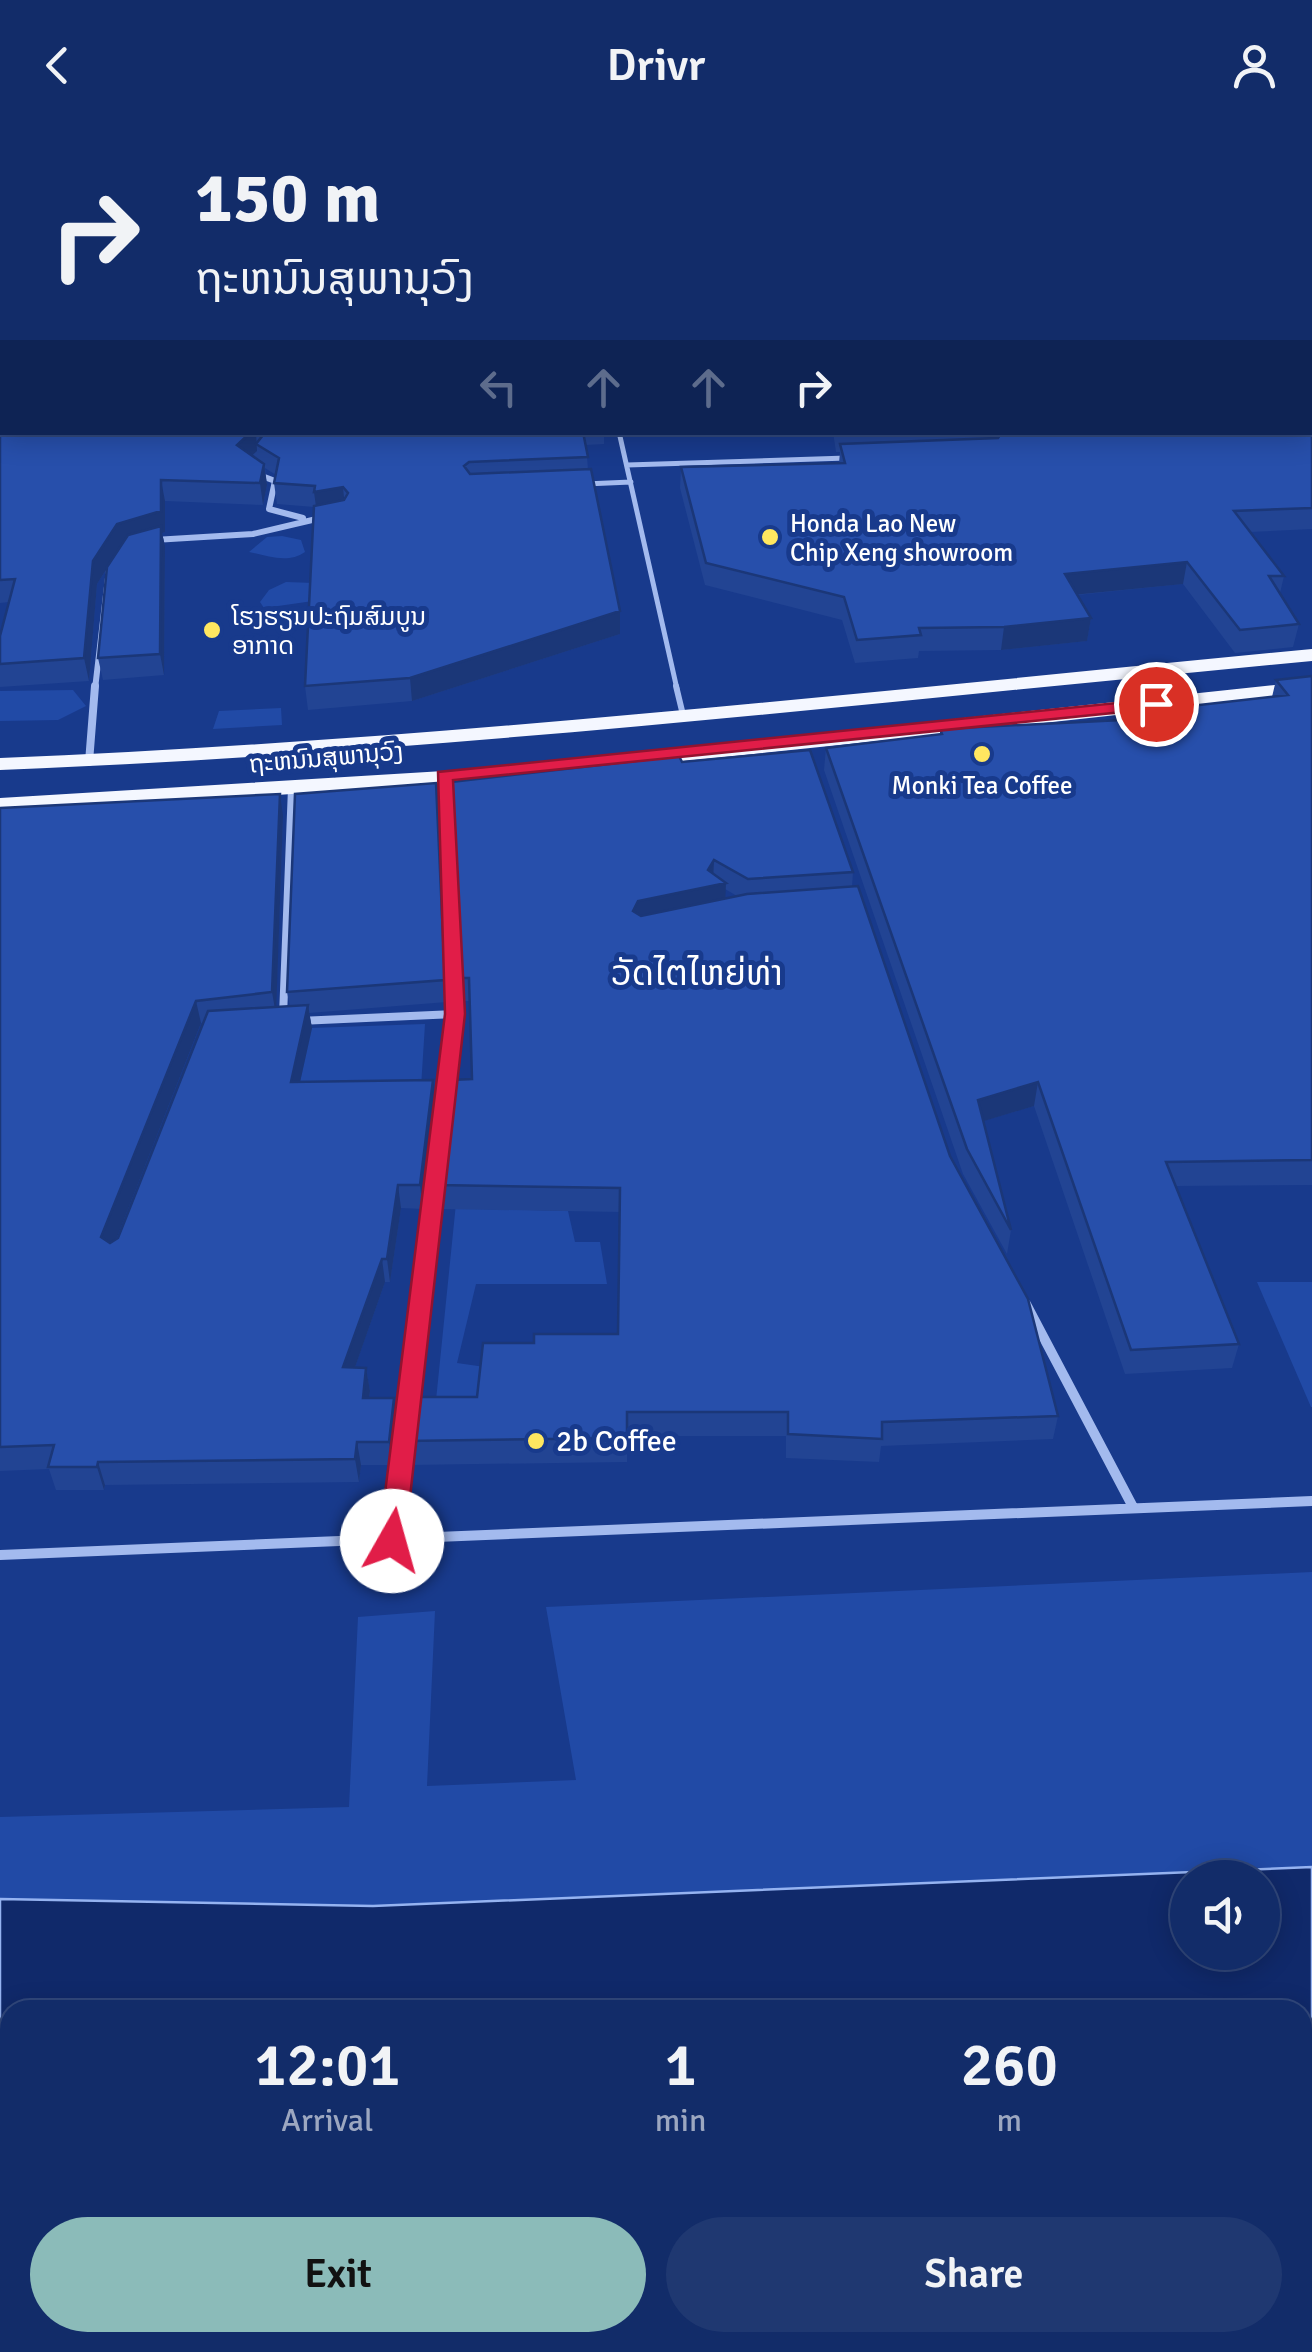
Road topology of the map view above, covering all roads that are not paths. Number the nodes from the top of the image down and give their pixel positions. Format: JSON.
{"nodes":[{"id":1,"x":620,"y":435,"type":"edge"},
{"id":2,"x":860,"y":458,"type":"edge"},
{"id":3,"x":247,"y":466,"type":"edge"},
{"id":4,"x":626,"y":466,"type":"junction"},
{"id":5,"x":631,"y":482,"type":"junction"},
{"id":6,"x":578,"y":484,"type":"edge"},
{"id":7,"x":332,"y":516,"type":"edge"},
{"id":8,"x":314,"y":519,"type":"junction"},
{"id":9,"x":136,"y":544,"type":"edge"},
{"id":10,"x":112,"y":560,"type":"edge"},
{"id":11,"x":1312,"y":655,"type":"edge"},
{"id":12,"x":1312,"y":687,"type":"edge"},
{"id":13,"x":683,"y":714,"type":"junction"},
{"id":14,"x":89,"y":762,"type":"junction"},
{"id":15,"x":0,"y":764,"type":"edge"},
{"id":16,"x":444,"y":776,"type":"junction"},
{"id":17,"x":292,"y":788,"type":"junction"},
{"id":18,"x":0,"y":804,"type":"edge"},
{"id":19,"x":455,"y":1014,"type":"junction"},
{"id":20,"x":283,"y":1022,"type":"junction"},
{"id":21,"x":264,"y":1023,"type":"edge"},
{"id":22,"x":1022,"y":1296,"type":"edge"},
{"id":23,"x":1312,"y":1501,"type":"edge"},
{"id":24,"x":1133,"y":1507,"type":"junction"},
{"id":25,"x":392,"y":1541,"type":"junction"},
{"id":26,"x":0,"y":1555,"type":"edge"}],
"edges":[{"from":1,"to":4,"type":"lane"},
{"from":2,"to":4,"type":"lane"},
{"from":3,"to":8,"type":"street"},
{"from":4,"to":5,"type":"lane"},
{"from":5,"to":6,"type":"lane"},
{"from":5,"to":13,"type":"lane"},
{"from":7,"to":8,"type":"street"},
{"from":8,"to":9,"type":"street"},
{"from":10,"to":14,"type":"street"},
{"from":11,"to":13,"type":"highway","name":"ຖະຫນົນສຸພານຸວົງ"},
{"from":12,"to":16,"type":"highway","name":"ຖະຫນົນສຸພານຸວົງ"},
{"from":13,"to":14,"type":"highway","name":"ຖະຫນົນສຸພານຸວົງ"},
{"from":14,"to":15,"type":"highway","name":"ຖະຫນົນສຸພານຸວົງ"},
{"from":16,"to":17,"type":"highway","name":"ຖະຫນົນສຸພານຸວົງ"},
{"from":16,"to":19,"type":"street"},
{"from":17,"to":18,"type":"highway","name":"ຖະຫນົນສຸພານຸວົງ"},
{"from":17,"to":20,"type":"street"},
{"from":19,"to":20,"type":"street"},
{"from":19,"to":25,"type":"street"},
{"from":20,"to":21,"type":"street"},
{"from":22,"to":24,"type":"street"},
{"from":23,"to":24,"type":"street"},
{"from":24,"to":25,"type":"street"},
{"from":25,"to":26,"type":"street"}]}
